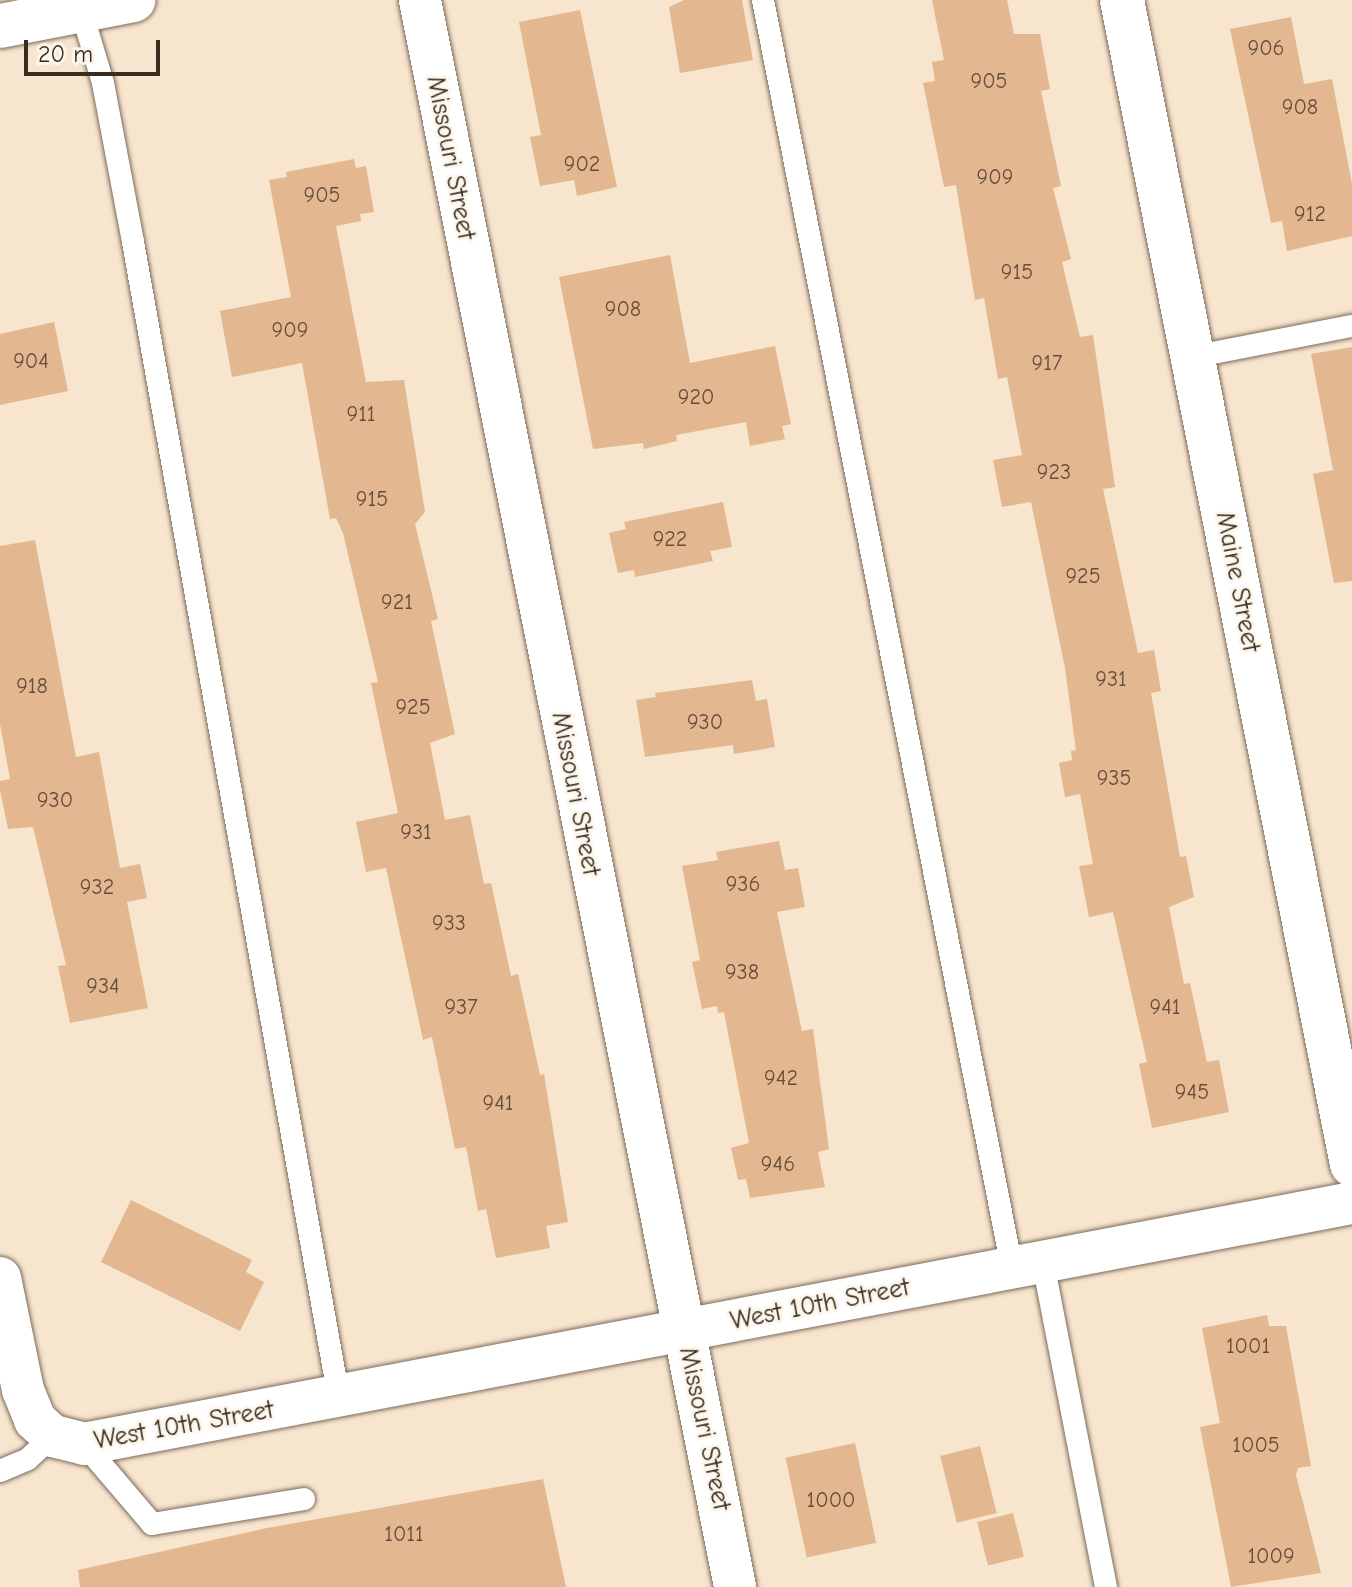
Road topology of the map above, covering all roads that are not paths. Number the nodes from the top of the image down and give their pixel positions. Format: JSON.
{"nodes":[{"id":1,"x":134,"y":0,"type":"edge"},
{"id":2,"x":420,"y":0,"type":"edge"},
{"id":3,"x":763,"y":0,"type":"edge"},
{"id":4,"x":1122,"y":0,"type":"edge"},
{"id":5,"x":80,"y":5,"type":"edge"},
{"id":6,"x":0,"y":26,"type":"edge"},
{"id":7,"x":1352,"y":326,"type":"edge"},
{"id":8,"x":1192,"y":357,"type":"junction"},
{"id":9,"x":1352,"y":1165,"type":"edge"},
{"id":10,"x":1352,"y":1203,"type":"edge"},
{"id":11,"x":1028,"y":1266,"type":"junction"},
{"id":12,"x":0,"y":1278,"type":"edge"},
{"id":13,"x":684,"y":1331,"type":"junction"},
{"id":14,"x":339,"y":1398,"type":"junction"},
{"id":15,"x":69,"y":1440,"type":"junction"},
{"id":16,"x":0,"y":1471,"type":"edge"},
{"id":17,"x":304,"y":1499,"type":"dead end"},
{"id":18,"x":735,"y":1587,"type":"edge"},
{"id":19,"x":1106,"y":1587,"type":"edge"}],
"edges":[{"from":1,"to":5,"type":"street"},
{"from":2,"to":13,"type":"street","name":"Missouri Street"},
{"from":3,"to":11,"type":"lane"},
{"from":4,"to":8,"type":"street","name":"Maine Street"},
{"from":5,"to":6,"type":"street"},
{"from":5,"to":14,"type":"lane"},
{"from":7,"to":8,"type":"lane"},
{"from":8,"to":9,"type":"street","name":"Maine Street"},
{"from":10,"to":11,"type":"street","name":"West 10th Street"},
{"from":11,"to":13,"type":"street","name":"West 10th Street"},
{"from":11,"to":19,"type":"lane"},
{"from":12,"to":15,"type":"street"},
{"from":13,"to":14,"type":"street","name":"West 10th Street"},
{"from":13,"to":18,"type":"street","name":"Missouri Street"},
{"from":14,"to":15,"type":"street","name":"West 10th Street"},
{"from":15,"to":16,"type":"lane"},
{"from":15,"to":17,"type":"lane"}]}
